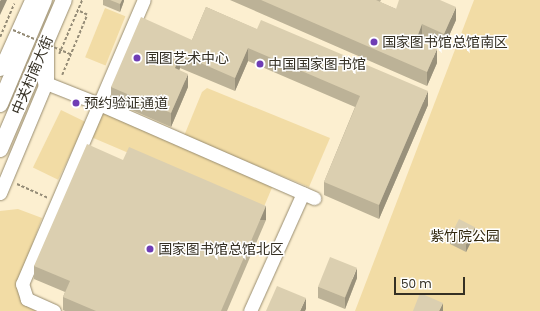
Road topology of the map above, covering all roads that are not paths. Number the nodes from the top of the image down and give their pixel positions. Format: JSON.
{"nodes":[{"id":1,"x":31,"y":0,"type":"edge"},
{"id":2,"x":44,"y":0,"type":"edge"},
{"id":3,"x":64,"y":0,"type":"edge"},
{"id":4,"x":144,"y":0,"type":"edge"},
{"id":5,"x":46,"y":41,"type":"junction"},
{"id":6,"x":0,"y":69,"type":"edge"},
{"id":7,"x":46,"y":83,"type":"junction"},
{"id":8,"x":0,"y":104,"type":"edge"},
{"id":9,"x":99,"y":104,"type":"junction"},
{"id":10,"x":0,"y":149,"type":"edge"},
{"id":11,"x":0,"y":193,"type":"edge"},
{"id":12,"x":54,"y":311,"type":"edge"},
{"id":13,"x":250,"y":311,"type":"edge"}],
"edges":[{"from":1,"to":6,"type":"street"},
{"from":2,"to":8,"type":"main road","name":"中关村南大街"},
{"from":3,"to":5,"type":"main road","name":"中关村南大街"},
{"from":4,"to":9,"type":"street"},
{"from":5,"to":7,"type":"main road"},
{"from":5,"to":10,"type":"main road","name":"中关村南大街"},
{"from":7,"to":9,"type":"street"},
{"from":7,"to":11,"type":"street","name":"中关村南大街"},
{"from":9,"to":12,"type":"street"},
{"from":9,"to":13,"type":"street"}]}
